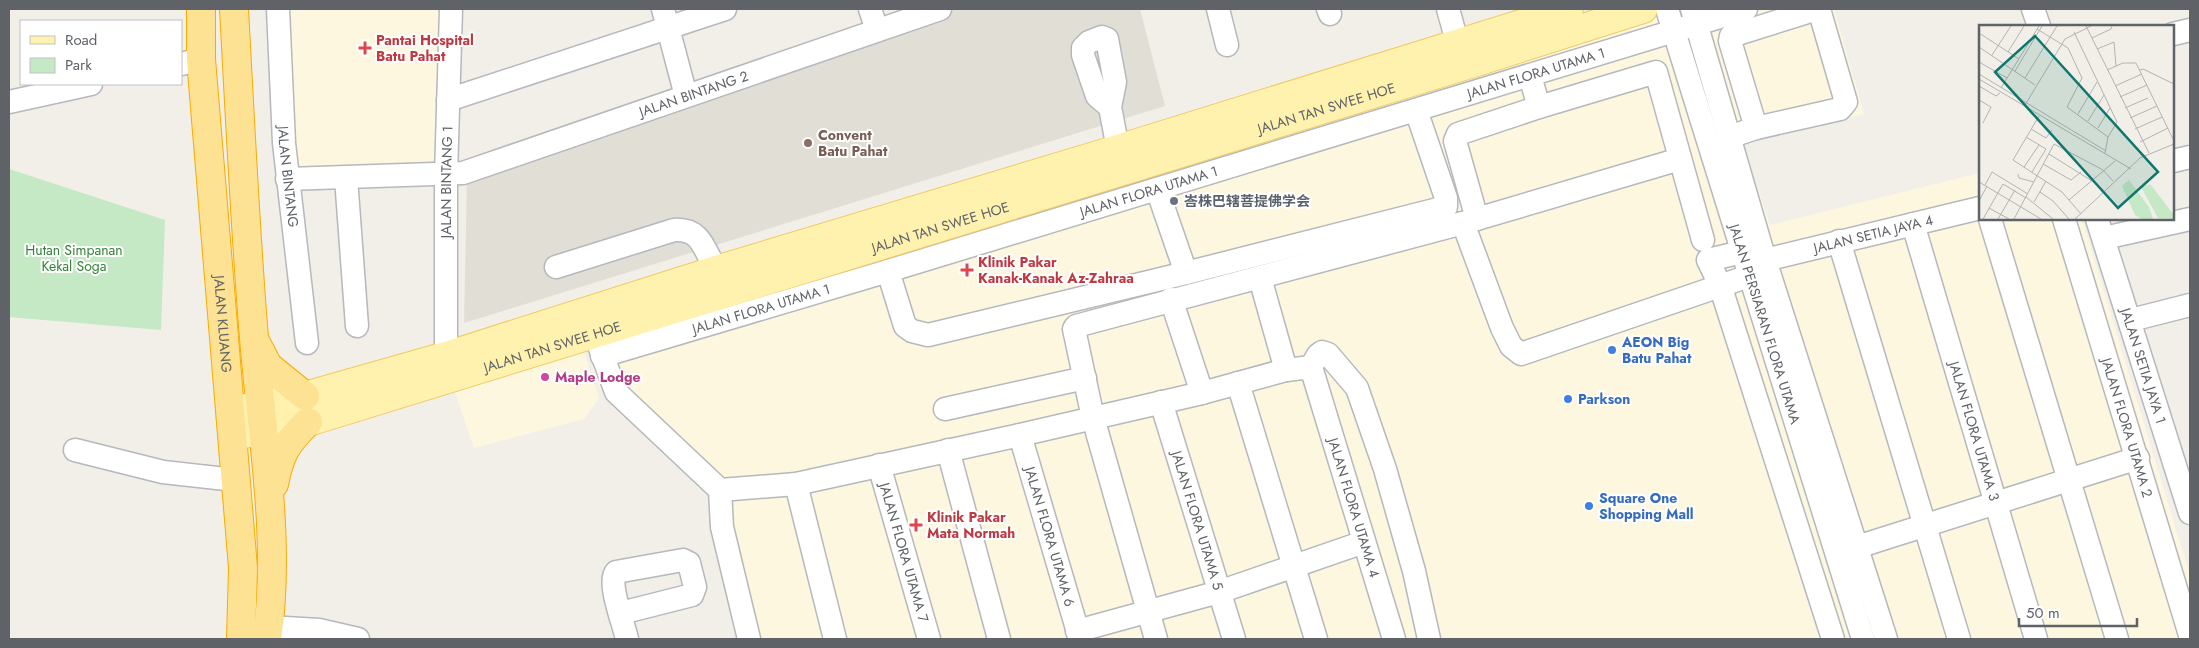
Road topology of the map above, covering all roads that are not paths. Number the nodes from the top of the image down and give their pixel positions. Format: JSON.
{"nodes":[{"id":1,"x":201,"y":9,"type":"edge"},
{"id":2,"x":234,"y":9,"type":"edge"},
{"id":3,"x":278,"y":9,"type":"edge"},
{"id":4,"x":451,"y":9,"type":"edge"},
{"id":5,"x":725,"y":9,"type":"edge"},
{"id":6,"x":870,"y":9,"type":"edge"},
{"id":7,"x":940,"y":9,"type":"edge"},
{"id":8,"x":1218,"y":9,"type":"edge"},
{"id":9,"x":1448,"y":9,"type":"edge"},
{"id":10,"x":1569,"y":9,"type":"edge"},
{"id":11,"x":1643,"y":9,"type":"edge"},
{"id":12,"x":1667,"y":9,"type":"edge"},
{"id":13,"x":1746,"y":9,"type":"edge"},
{"id":14,"x":1818,"y":9,"type":"edge"},
{"id":15,"x":2034,"y":9,"type":"edge"},
{"id":16,"x":1694,"y":16,"type":"edge"},
{"id":17,"x":666,"y":19,"type":"edge"},
{"id":18,"x":2039,"y":25,"type":"edge"},
{"id":19,"x":877,"y":30,"type":"junction"},
{"id":20,"x":2190,"y":30,"type":"edge"},
{"id":21,"x":1674,"y":31,"type":"junction"},
{"id":22,"x":2174,"y":34,"type":"edge"},
{"id":23,"x":1227,"y":45,"type":"dead end"},
{"id":24,"x":1458,"y":45,"type":"junction"},
{"id":25,"x":191,"y":62,"type":"edge"},
{"id":26,"x":1530,"y":76,"type":"junction"},
{"id":27,"x":86,"y":85,"type":"edge"},
{"id":28,"x":686,"y":96,"type":"junction"},
{"id":29,"x":448,"y":100,"type":"junction"},
{"id":30,"x":9,"y":102,"type":"edge"},
{"id":31,"x":1110,"y":107,"type":"dead end"},
{"id":32,"x":1539,"y":107,"type":"junction"},
{"id":33,"x":1416,"y":110,"type":"junction"},
{"id":34,"x":1756,"y":128,"type":"junction"},
{"id":35,"x":1729,"y":138,"type":"junction"},
{"id":36,"x":1118,"y":149,"type":"junction"},
{"id":37,"x":2190,"y":157,"type":"edge"},
{"id":38,"x":1680,"y":159,"type":"junction"},
{"id":39,"x":2174,"y":161,"type":"edge"},
{"id":40,"x":446,"y":175,"type":"junction"},
{"id":41,"x":346,"y":178,"type":"junction"},
{"id":42,"x":287,"y":179,"type":"junction"},
{"id":43,"x":1157,"y":189,"type":"junction"},
{"id":44,"x":1979,"y":208,"type":"edge"},
{"id":45,"x":2190,"y":218,"type":"edge"},
{"id":46,"x":1477,"y":219,"type":"junction"},
{"id":47,"x":1990,"y":220,"type":"edge"},
{"id":48,"x":2064,"y":220,"type":"edge"},
{"id":49,"x":2172,"y":220,"type":"edge"},
{"id":50,"x":2174,"y":220,"type":"edge"},
{"id":51,"x":1913,"y":224,"type":"junction"},
{"id":52,"x":2101,"y":228,"type":"edge"},
{"id":53,"x":1839,"y":241,"type":"junction"},
{"id":54,"x":1706,"y":250,"type":"junction"},
{"id":55,"x":1742,"y":252,"type":"junction"},
{"id":56,"x":1766,"y":260,"type":"junction"},
{"id":57,"x":556,"y":267,"type":"dead end"},
{"id":58,"x":716,"y":270,"type":"junction"},
{"id":59,"x":888,"y":271,"type":"junction"},
{"id":60,"x":1186,"y":274,"type":"junction"},
{"id":61,"x":1749,"y":276,"type":"junction"},
{"id":62,"x":1260,"y":278,"type":"junction"},
{"id":63,"x":1720,"y":285,"type":"junction"},
{"id":64,"x":1171,"y":299,"type":"junction"},
{"id":65,"x":2190,"y":305,"type":"edge"},
{"id":66,"x":2131,"y":320,"type":"junction"},
{"id":67,"x":357,"y":326,"type":"dead end"},
{"id":68,"x":254,"y":337,"type":"junction"},
{"id":69,"x":307,"y":343,"type":"dead end"},
{"id":70,"x":599,"y":344,"type":"junction"},
{"id":71,"x":446,"y":356,"type":"junction"},
{"id":72,"x":1286,"y":370,"type":"junction"},
{"id":73,"x":1313,"y":371,"type":"junction"},
{"id":74,"x":1085,"y":378,"type":"junction"},
{"id":75,"x":1238,"y":383,"type":"junction"},
{"id":76,"x":1202,"y":393,"type":"junction"},
{"id":77,"x":1161,"y":402,"type":"junction"},
{"id":78,"x":945,"y":408,"type":"dead end"},
{"id":79,"x":306,"y":409,"type":"junction"},
{"id":80,"x":1093,"y":418,"type":"junction"},
{"id":81,"x":262,"y":419,"type":"junction"},
{"id":82,"x":232,"y":424,"type":"junction"},
{"id":83,"x":1020,"y":435,"type":"junction"},
{"id":84,"x":75,"y":450,"type":"dead end"},
{"id":85,"x":948,"y":450,"type":"junction"},
{"id":86,"x":2138,"y":458,"type":"junction"},
{"id":87,"x":879,"y":465,"type":"junction"},
{"id":88,"x":2070,"y":479,"type":"junction"},
{"id":89,"x":236,"y":480,"type":"junction"},
{"id":90,"x":796,"y":484,"type":"junction"},
{"id":91,"x":720,"y":490,"type":"junction"},
{"id":92,"x":1997,"y":502,"type":"junction"},
{"id":93,"x":270,"y":506,"type":"junction"},
{"id":94,"x":2190,"y":512,"type":"edge"},
{"id":95,"x":1923,"y":525,"type":"junction"},
{"id":96,"x":1364,"y":542,"type":"junction"},
{"id":97,"x":1857,"y":547,"type":"junction"},
{"id":98,"x":1293,"y":565,"type":"junction"},
{"id":99,"x":1219,"y":592,"type":"junction"},
{"id":100,"x":621,"y":613,"type":"dead end"},
{"id":101,"x":1148,"y":613,"type":"junction"},
{"id":102,"x":268,"y":633,"type":"edge"},
{"id":103,"x":1078,"y":635,"type":"edge"},
{"id":104,"x":2190,"y":635,"type":"edge"},
{"id":105,"x":241,"y":639,"type":"edge"},
{"id":106,"x":358,"y":639,"type":"edge"},
{"id":107,"x":627,"y":639,"type":"edge"},
{"id":108,"x":749,"y":639,"type":"edge"},
{"id":109,"x":835,"y":639,"type":"edge"},
{"id":110,"x":929,"y":639,"type":"edge"},
{"id":111,"x":999,"y":639,"type":"edge"},
{"id":112,"x":1156,"y":639,"type":"edge"},
{"id":113,"x":1234,"y":639,"type":"edge"},
{"id":114,"x":1316,"y":639,"type":"edge"},
{"id":115,"x":1394,"y":639,"type":"edge"},
{"id":116,"x":1429,"y":639,"type":"edge"},
{"id":117,"x":1832,"y":639,"type":"edge"},
{"id":118,"x":1863,"y":639,"type":"edge"},
{"id":119,"x":1886,"y":639,"type":"edge"},
{"id":120,"x":1959,"y":639,"type":"edge"},
{"id":121,"x":2036,"y":639,"type":"edge"},
{"id":122,"x":2117,"y":639,"type":"edge"}],
"edges":[{"from":1,"to":25,"type":"highway","name":"JALAN KLUANG"},
{"from":2,"to":68,"type":"highway"},
{"from":3,"to":42,"type":"street","name":"JALAN BINTANG"},
{"from":4,"to":29,"type":"street","name":"JALAN BINTANG 1"},
{"from":5,"to":17,"type":"street"},
{"from":6,"to":19,"type":"street"},
{"from":7,"to":19,"type":"street","name":"JALAN BINTANG 2"},
{"from":8,"to":23,"type":"street"},
{"from":9,"to":24,"type":"street"},
{"from":10,"to":24,"type":"main road","name":"JALAN TAN SWEE HOE"},
{"from":11,"to":70,"type":"main road","name":"JALAN TAN SWEE HOE"},
{"from":12,"to":21,"type":"street","name":"JALAN PERSIARAN FLORA UTAMA"},
{"from":13,"to":16,"type":"street","name":"JALAN FLORA UTAMA 1"},
{"from":14,"to":34,"type":"street"},
{"from":14,"to":34,"type":"street"},
{"from":15,"to":18,"type":"street"},
{"from":16,"to":21,"type":"street","name":"JALAN FLORA UTAMA 1"},
{"from":16,"to":35,"type":"street","name":"JALAN PERSIARAN FLORA UTAMA"},
{"from":17,"to":28,"type":"street"},
{"from":17,"to":29,"type":"street"},
{"from":19,"to":28,"type":"street","name":"JALAN BINTANG 2"},
{"from":20,"to":22,"type":"street"},
{"from":21,"to":26,"type":"street","name":"JALAN FLORA UTAMA 1"},
{"from":21,"to":55,"type":"street","name":"JALAN PERSIARAN FLORA UTAMA"},
{"from":24,"to":36,"type":"main road","name":"JALAN TAN SWEE HOE"},
{"from":25,"to":82,"type":"highway","name":"JALAN KLUANG"},
{"from":26,"to":32,"type":"street"},
{"from":26,"to":33,"type":"street","name":"JALAN FLORA UTAMA 1"},
{"from":27,"to":30,"type":"street"},
{"from":28,"to":40,"type":"street","name":"JALAN BINTANG 2"},
{"from":29,"to":40,"type":"street","name":"JALAN BINTANG 1"},
{"from":31,"to":36,"type":"street"},
{"from":32,"to":38,"type":"street"},
{"from":32,"to":46,"type":"street"},
{"from":33,"to":43,"type":"street","name":"JALAN FLORA UTAMA 1"},
{"from":33,"to":60,"type":"street"},
{"from":34,"to":35,"type":"street"},
{"from":35,"to":56,"type":"street","name":"JALAN PERSIARAN FLORA UTAMA"},
{"from":36,"to":58,"type":"main road","name":"JALAN TAN SWEE HOE"},
{"from":37,"to":39,"type":"street"},
{"from":38,"to":46,"type":"street"},
{"from":38,"to":54,"type":"street"},
{"from":40,"to":41,"type":"street","name":"JALAN BINTANG 2"},
{"from":40,"to":71,"type":"street","name":"JALAN BINTANG 1"},
{"from":41,"to":42,"type":"street","name":"JALAN BINTANG 2"},
{"from":41,"to":67,"type":"street"},
{"from":42,"to":69,"type":"street","name":"JALAN BINTANG"},
{"from":43,"to":59,"type":"street","name":"JALAN FLORA UTAMA 1"},
{"from":43,"to":60,"type":"street"},
{"from":44,"to":51,"type":"street","name":"JALAN SETIA JAYA 4"},
{"from":45,"to":50,"type":"street"},
{"from":46,"to":62,"type":"street"},
{"from":46,"to":63,"type":"street"},
{"from":47,"to":88,"type":"street"},
{"from":48,"to":86,"type":"street","name":"JALAN FLORA UTAMA 2"},
{"from":49,"to":52,"type":"street"},
{"from":51,"to":53,"type":"street","name":"JALAN SETIA JAYA 4"},
{"from":51,"to":92,"type":"street","name":"JALAN FLORA UTAMA 3"},
{"from":52,"to":66,"type":"street","name":"JALAN SETIA JAYA 1"},
{"from":53,"to":56,"type":"street","name":"JALAN SETIA JAYA 4"},
{"from":53,"to":95,"type":"street"},
{"from":54,"to":55,"type":"street"},
{"from":54,"to":63,"type":"street"},
{"from":55,"to":56,"type":"street"},
{"from":55,"to":61,"type":"street","name":"JALAN PERSIARAN FLORA UTAMA"},
{"from":56,"to":61,"type":"street"},
{"from":56,"to":97,"type":"street","name":"JALAN PERSIARAN FLORA UTAMA"},
{"from":57,"to":58,"type":"street"},
{"from":58,"to":71,"type":"main road","name":"JALAN TAN SWEE HOE"},
{"from":59,"to":60,"type":"street"},
{"from":59,"to":70,"type":"street","name":"JALAN FLORA UTAMA 1"},
{"from":61,"to":63,"type":"street"},
{"from":61,"to":118,"type":"street","name":"JALAN PERSIARAN FLORA UTAMA"},
{"from":62,"to":64,"type":"street"},
{"from":62,"to":72,"type":"street"},
{"from":63,"to":117,"type":"street"},
{"from":64,"to":74,"type":"street"},
{"from":64,"to":76,"type":"street"},
{"from":65,"to":66,"type":"street"},
{"from":66,"to":94,"type":"street","name":"JALAN SETIA JAYA 1"},
{"from":68,"to":79,"type":"highway"},
{"from":68,"to":81,"type":"highway"},
{"from":70,"to":79,"type":"main road","name":"JALAN TAN SWEE HOE"},
{"from":70,"to":91,"type":"street"},
{"from":71,"to":79,"type":"main road","name":"JALAN TAN SWEE HOE"},
{"from":72,"to":73,"type":"street"},
{"from":72,"to":75,"type":"street"},
{"from":73,"to":96,"type":"street","name":"JALAN FLORA UTAMA 4"},
{"from":73,"to":116,"type":"street"},
{"from":74,"to":78,"type":"street"},
{"from":74,"to":80,"type":"street"},
{"from":75,"to":76,"type":"street"},
{"from":75,"to":98,"type":"street"},
{"from":76,"to":77,"type":"street"},
{"from":77,"to":80,"type":"street"},
{"from":77,"to":99,"type":"street","name":"JALAN FLORA UTAMA 5"},
{"from":79,"to":81,"type":"main road","name":"JALAN TAN SWEE HOE"},
{"from":79,"to":93,"type":"highway"},
{"from":80,"to":83,"type":"street"},
{"from":80,"to":101,"type":"street"},
{"from":81,"to":82,"type":"main road","name":"JALAN TAN SWEE HOE"},
{"from":81,"to":93,"type":"highway"},
{"from":82,"to":89,"type":"highway","name":"JALAN KLUANG"},
{"from":83,"to":85,"type":"street"},
{"from":83,"to":103,"type":"street","name":"JALAN FLORA UTAMA 6"},
{"from":84,"to":89,"type":"street"},
{"from":85,"to":87,"type":"street"},
{"from":85,"to":111,"type":"street"},
{"from":86,"to":88,"type":"street"},
{"from":86,"to":104,"type":"street","name":"JALAN FLORA UTAMA 2"},
{"from":87,"to":90,"type":"street"},
{"from":87,"to":110,"type":"street","name":"JALAN FLORA UTAMA 7"},
{"from":88,"to":92,"type":"street"},
{"from":88,"to":122,"type":"street"},
{"from":89,"to":105,"type":"highway","name":"JALAN KLUANG"},
{"from":90,"to":91,"type":"street"},
{"from":90,"to":109,"type":"street"},
{"from":91,"to":108,"type":"street"},
{"from":92,"to":95,"type":"street"},
{"from":92,"to":121,"type":"street","name":"JALAN FLORA UTAMA 3"},
{"from":93,"to":102,"type":"highway"},
{"from":95,"to":97,"type":"street"},
{"from":95,"to":120,"type":"street"},
{"from":96,"to":98,"type":"street"},
{"from":96,"to":115,"type":"street","name":"JALAN FLORA UTAMA 4"},
{"from":97,"to":119,"type":"street","name":"JALAN PERSIARAN FLORA UTAMA"},
{"from":98,"to":99,"type":"street"},
{"from":98,"to":114,"type":"street"},
{"from":99,"to":101,"type":"street"},
{"from":99,"to":113,"type":"street","name":"JALAN FLORA UTAMA 5"},
{"from":100,"to":107,"type":"street"},
{"from":101,"to":103,"type":"street"},
{"from":101,"to":112,"type":"street"},
{"from":102,"to":106,"type":"street"}]}
